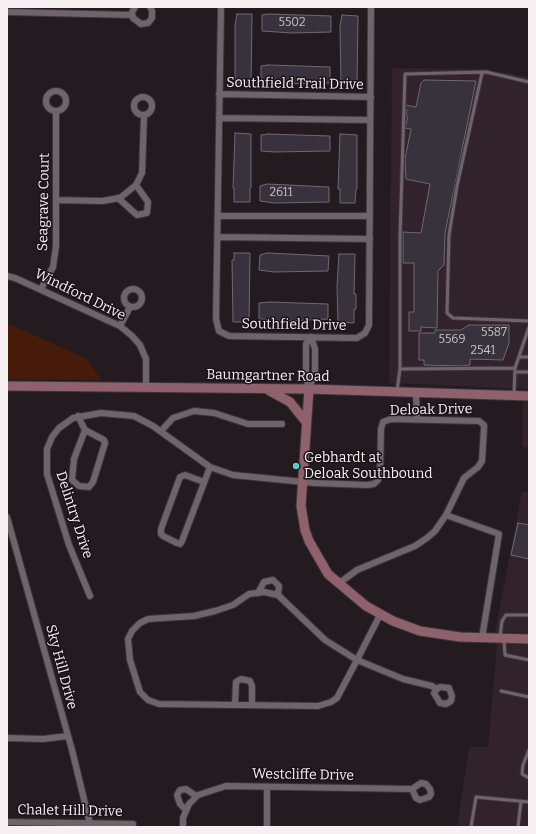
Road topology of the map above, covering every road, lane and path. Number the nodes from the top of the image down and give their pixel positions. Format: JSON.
{"nodes":[{"id":1,"x":135,"y":7,"type":"edge"},
{"id":2,"x":150,"y":7,"type":"edge"},
{"id":3,"x":221,"y":7,"type":"edge"},
{"id":4,"x":371,"y":7,"type":"edge"},
{"id":5,"x":7,"y":12,"type":"edge"},
{"id":6,"x":132,"y":15,"type":"junction"},
{"id":7,"x":482,"y":73,"type":"junction"},
{"id":8,"x":529,"y":82,"type":"edge"},
{"id":9,"x":219,"y":94,"type":"junction"},
{"id":10,"x":371,"y":97,"type":"junction"},
{"id":11,"x":56,"y":111,"type":"dead end"},
{"id":12,"x":144,"y":116,"type":"dead end"},
{"id":13,"x":219,"y":118,"type":"junction"},
{"id":14,"x":370,"y":120,"type":"junction"},
{"id":15,"x":136,"y":185,"type":"junction"},
{"id":16,"x":118,"y":198,"type":"junction"},
{"id":17,"x":56,"y":200,"type":"junction"},
{"id":18,"x":218,"y":216,"type":"junction"},
{"id":19,"x":370,"y":216,"type":"junction"},
{"id":20,"x":218,"y":237,"type":"junction"},
{"id":21,"x":370,"y":239,"type":"junction"},
{"id":22,"x":7,"y":276,"type":"edge"},
{"id":23,"x":41,"y":289,"type":"junction"},
{"id":24,"x":130,"y":307,"type":"dead end"},
{"id":25,"x":529,"y":321,"type":"edge"},
{"id":26,"x":120,"y":326,"type":"junction"},
{"id":27,"x":529,"y":327,"type":"edge"},
{"id":28,"x":311,"y":337,"type":"junction"},
{"id":29,"x":529,"y":342,"type":"edge"},
{"id":30,"x":524,"y":343,"type":"junction"},
{"id":31,"x":519,"y":358,"type":"junction"},
{"id":32,"x":529,"y":358,"type":"edge"},
{"id":33,"x":400,"y":369,"type":"junction"},
{"id":34,"x":515,"y":370,"type":"junction"},
{"id":35,"x":529,"y":372,"type":"edge"},
{"id":36,"x":7,"y":386,"type":"edge"},
{"id":37,"x":146,"y":388,"type":"junction"},
{"id":38,"x":267,"y":389,"type":"junction"},
{"id":39,"x":309,"y":390,"type":"junction"},
{"id":40,"x":397,"y":392,"type":"junction"},
{"id":41,"x":416,"y":393,"type":"junction"},
{"id":42,"x":514,"y":396,"type":"junction"},
{"id":43,"x":529,"y":396,"type":"edge"},
{"id":44,"x":78,"y":416,"type":"junction"},
{"id":45,"x":417,"y":420,"type":"junction"},
{"id":46,"x":67,"y":422,"type":"joint"},
{"id":47,"x":306,"y":422,"type":"junction"},
{"id":48,"x":282,"y":424,"type":"dead end"},
{"id":49,"x":85,"y":430,"type":"junction"},
{"id":50,"x":161,"y":431,"type":"junction"},
{"id":51,"x":210,"y":467,"type":"junction"},
{"id":52,"x":204,"y":482,"type":"junction"},
{"id":53,"x":301,"y":482,"type":"junction"},
{"id":54,"x":446,"y":515,"type":"junction"},
{"id":55,"x":7,"y":517,"type":"edge"},
{"id":56,"x":10,"y":537,"type":"edge"},
{"id":57,"x":338,"y":584,"type":"junction"},
{"id":58,"x":258,"y":593,"type":"junction"},
{"id":59,"x":278,"y":595,"type":"junction"},
{"id":60,"x":90,"y":596,"type":"dead end"},
{"id":61,"x":380,"y":615,"type":"junction"},
{"id":62,"x":529,"y":615,"type":"edge"},
{"id":63,"x":482,"y":638,"type":"junction"},
{"id":64,"x":502,"y":638,"type":"junction"},
{"id":65,"x":529,"y":639,"type":"edge"},
{"id":66,"x":357,"y":660,"type":"junction"},
{"id":67,"x":529,"y":660,"type":"edge"},
{"id":68,"x":437,"y":689,"type":"dead end"},
{"id":69,"x":501,"y":691,"type":"dead end"},
{"id":70,"x":529,"y":698,"type":"edge"},
{"id":71,"x":235,"y":705,"type":"junction"},
{"id":72,"x":252,"y":705,"type":"junction"},
{"id":73,"x":68,"y":736,"type":"junction"},
{"id":74,"x":7,"y":738,"type":"edge"},
{"id":75,"x":529,"y":750,"type":"edge"},
{"id":76,"x":529,"y":778,"type":"edge"},
{"id":77,"x":267,"y":786,"type":"junction"},
{"id":78,"x":412,"y":789,"type":"dead end"},
{"id":79,"x":196,"y":796,"type":"junction"},
{"id":80,"x":521,"y":801,"type":"junction"},
{"id":81,"x":529,"y":802,"type":"edge"},
{"id":82,"x":186,"y":810,"type":"junction"},
{"id":83,"x":7,"y":822,"type":"edge"},
{"id":84,"x":90,"y":824,"type":"junction"},
{"id":85,"x":133,"y":824,"type":"dead end"},
{"id":86,"x":183,"y":827,"type":"edge"},
{"id":87,"x":268,"y":827,"type":"edge"},
{"id":88,"x":471,"y":827,"type":"edge"},
{"id":89,"x":518,"y":827,"type":"edge"}],
"edges":[{"from":1,"to":6,"type":"street"},
{"from":2,"to":6,"type":"street"},
{"from":3,"to":9,"type":"street","name":"Southfield Drive"},
{"from":4,"to":10,"type":"street","name":"Southfield Drive"},
{"from":5,"to":6,"type":"street"},
{"from":7,"to":8,"type":"lane"},
{"from":7,"to":25,"type":"lane"},
{"from":7,"to":33,"type":"lane"},
{"from":9,"to":10,"type":"street","name":"Southfield Trail Drive"},
{"from":9,"to":13,"type":"street","name":"Southfield Drive"},
{"from":10,"to":14,"type":"street","name":"Southfield Drive"},
{"from":11,"to":17,"type":"street","name":"Seagrave Court"},
{"from":12,"to":15,"type":"street"},
{"from":13,"to":14,"type":"street"},
{"from":13,"to":18,"type":"street","name":"Southfield Drive"},
{"from":14,"to":19,"type":"street","name":"Southfield Drive"},
{"from":15,"to":16,"type":"street"},
{"from":15,"to":16,"type":"street"},
{"from":16,"to":17,"type":"street"},
{"from":17,"to":23,"type":"street","name":"Seagrave Court"},
{"from":18,"to":19,"type":"street"},
{"from":18,"to":20,"type":"street","name":"Southfield Drive"},
{"from":19,"to":21,"type":"street","name":"Southfield Drive"},
{"from":20,"to":21,"type":"street"},
{"from":20,"to":28,"type":"street","name":"Southfield Drive"},
{"from":21,"to":28,"type":"street","name":"Southfield Drive"},
{"from":22,"to":23,"type":"street","name":"Windford Drive"},
{"from":23,"to":26,"type":"street","name":"Windford Drive"},
{"from":24,"to":26,"type":"street"},
{"from":26,"to":37,"type":"street","name":"Windford Drive"},
{"from":27,"to":30,"type":"lane"},
{"from":28,"to":39,"type":"street"},
{"from":29,"to":30,"type":"lane"},
{"from":30,"to":31,"type":"lane"},
{"from":31,"to":32,"type":"lane"},
{"from":31,"to":34,"type":"lane"},
{"from":33,"to":34,"type":"lane"},
{"from":33,"to":40,"type":"lane"},
{"from":34,"to":35,"type":"lane"},
{"from":34,"to":42,"type":"lane"},
{"from":36,"to":37,"type":"main road","name":"Baumgartner Road"},
{"from":37,"to":38,"type":"main road","name":"Baumgartner Road"},
{"from":38,"to":39,"type":"main road","name":"Baumgartner Road"},
{"from":38,"to":47,"type":"main road"},
{"from":39,"to":40,"type":"main road","name":"Baumgartner Road"},
{"from":39,"to":47,"type":"main road"},
{"from":40,"to":41,"type":"main road","name":"Baumgartner Road"},
{"from":41,"to":42,"type":"main road","name":"Baumgartner Road"},
{"from":41,"to":45,"type":"street"},
{"from":42,"to":43,"type":"main road","name":"Baumgartner Road"},
{"from":44,"to":46,"type":"street","name":"Deloak Drive"},
{"from":44,"to":49,"type":"street"},
{"from":44,"to":50,"type":"street","name":"Deloak Drive"},
{"from":45,"to":53,"type":"street","name":"Deloak Drive"},
{"from":45,"to":54,"type":"street","name":"Deloak Drive"},
{"from":46,"to":60,"type":"street","name":"Delintry Drive"},
{"from":47,"to":53,"type":"main road"},
{"from":48,"to":50,"type":"street"},
{"from":49,"to":49,"type":"street"},
{"from":50,"to":51,"type":"street","name":"Deloak Drive"},
{"from":51,"to":52,"type":"street"},
{"from":51,"to":53,"type":"street","name":"Deloak Drive"},
{"from":52,"to":52,"type":"street"},
{"from":53,"to":57,"type":"main road"},
{"from":54,"to":57,"type":"street"},
{"from":54,"to":63,"type":"street"},
{"from":55,"to":56,"type":"street","name":"Sky Hill Drive"},
{"from":56,"to":73,"type":"street","name":"Sky Hill Drive"},
{"from":57,"to":61,"type":"main road"},
{"from":58,"to":59,"type":"street"},
{"from":58,"to":59,"type":"street"},
{"from":58,"to":71,"type":"street"},
{"from":59,"to":66,"type":"street"},
{"from":61,"to":63,"type":"main road"},
{"from":61,"to":66,"type":"street"},
{"from":62,"to":64,"type":"lane"},
{"from":63,"to":64,"type":"main road"},
{"from":64,"to":65,"type":"main road"},
{"from":64,"to":67,"type":"lane"},
{"from":66,"to":68,"type":"street"},
{"from":66,"to":72,"type":"street"},
{"from":69,"to":70,"type":"lane"},
{"from":71,"to":72,"type":"street"},
{"from":71,"to":72,"type":"street"},
{"from":73,"to":74,"type":"street"},
{"from":73,"to":84,"type":"street","name":"Sky Hill Drive"},
{"from":75,"to":76,"type":"lane"},
{"from":77,"to":78,"type":"street","name":"Westcliffe Drive"},
{"from":77,"to":79,"type":"street","name":"Westcliffe Drive"},
{"from":77,"to":87,"type":"street"},
{"from":79,"to":82,"type":"street"},
{"from":79,"to":82,"type":"street"},
{"from":80,"to":81,"type":"lane"},
{"from":80,"to":88,"type":"lane"},
{"from":80,"to":89,"type":"lane"},
{"from":82,"to":86,"type":"street"},
{"from":83,"to":84,"type":"street","name":"Chalet Hill Drive"},
{"from":84,"to":85,"type":"street","name":"Chalet Hill Drive"}]}
